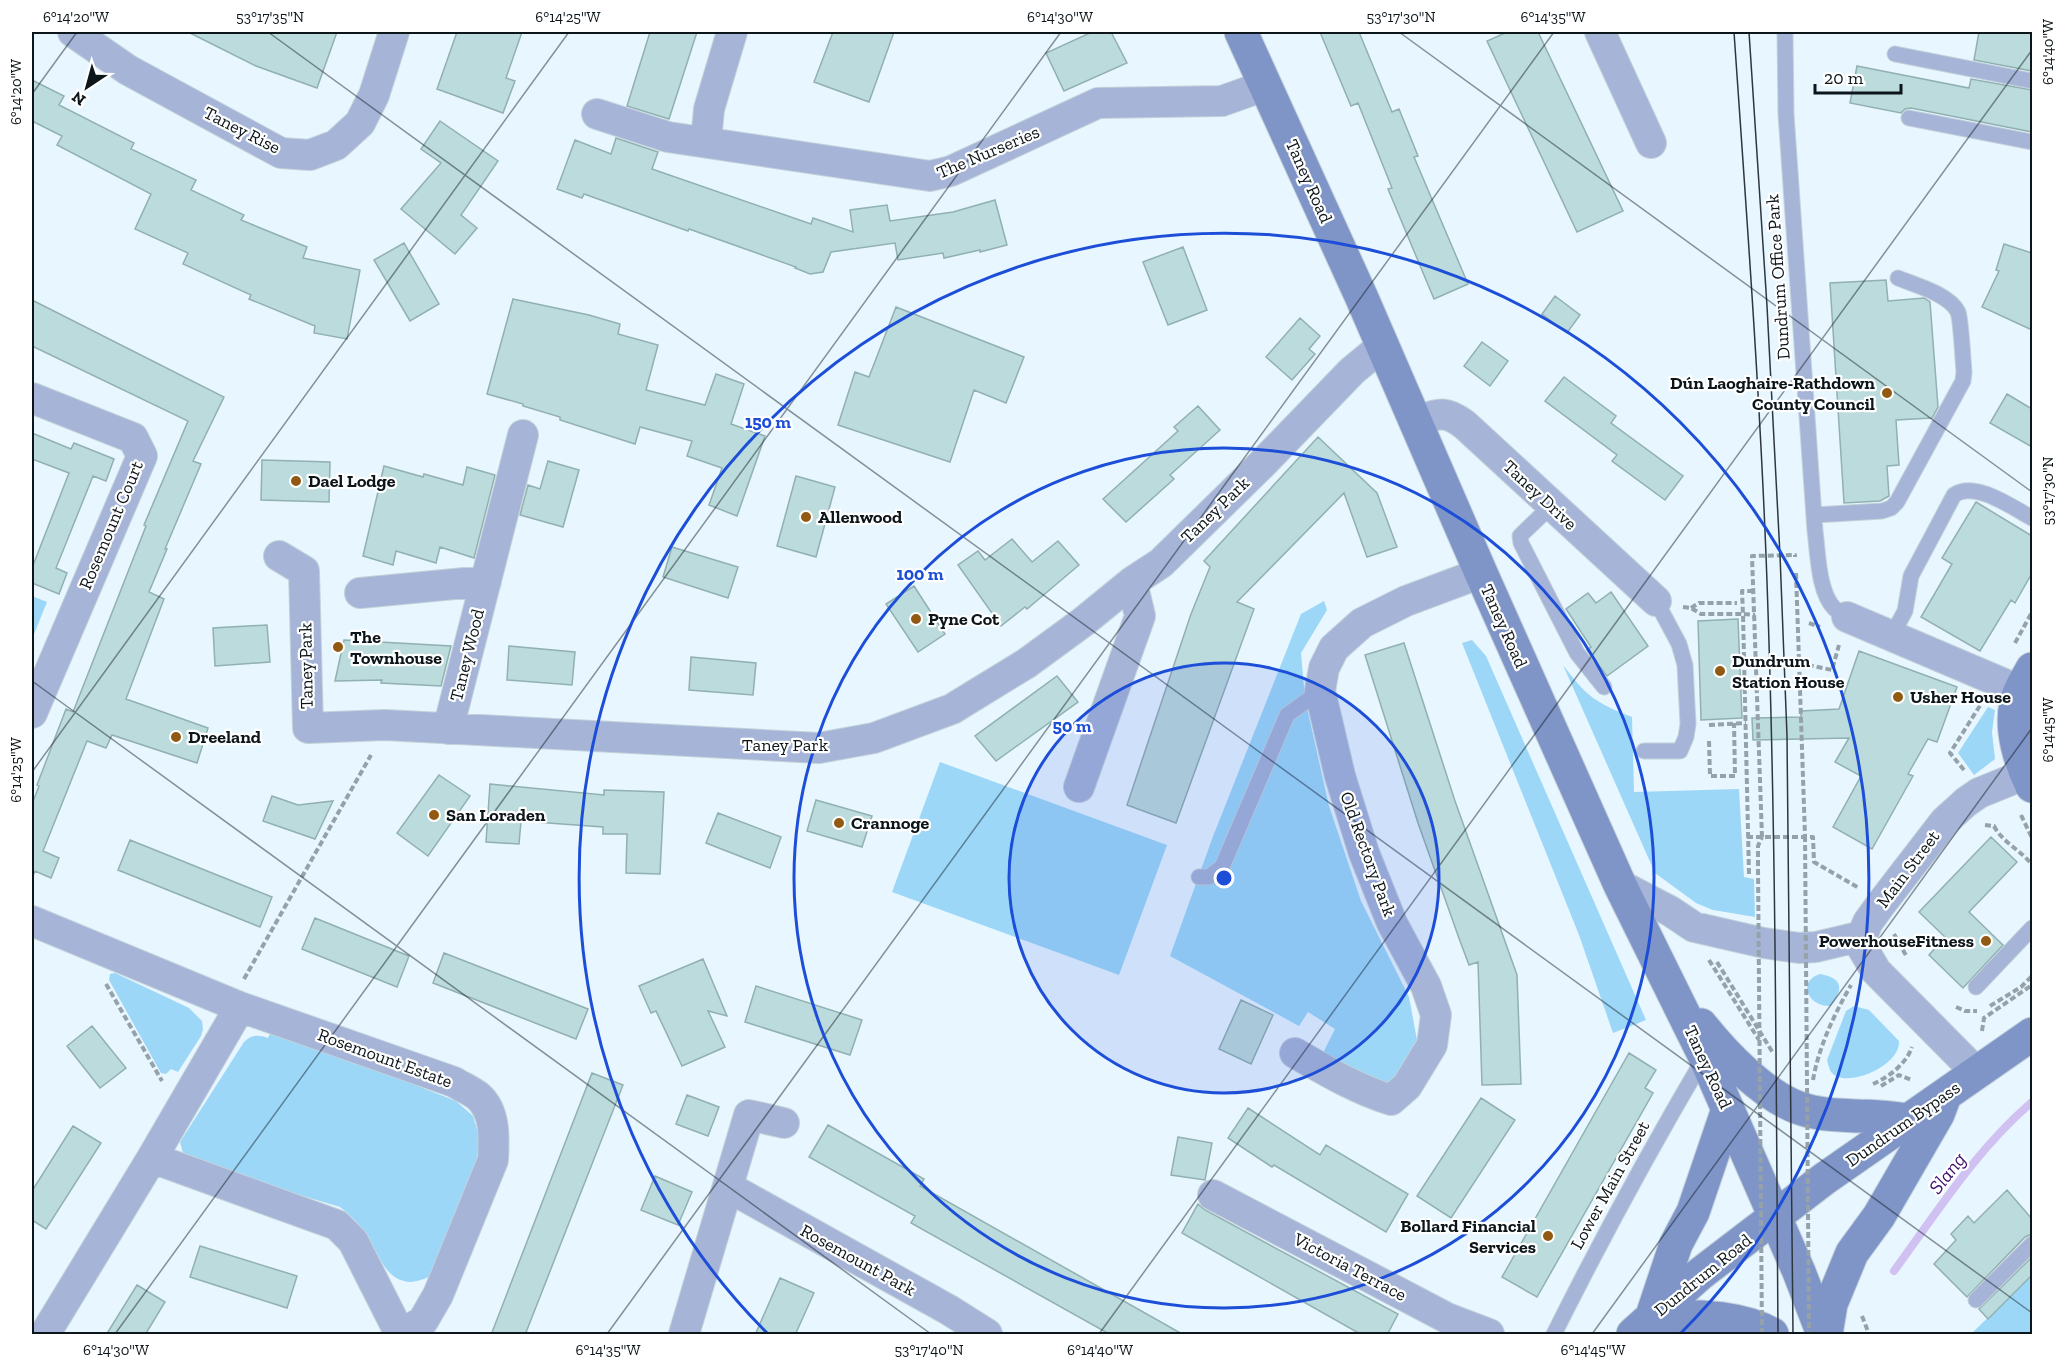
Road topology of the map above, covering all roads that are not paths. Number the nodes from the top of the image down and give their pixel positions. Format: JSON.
{"nodes":[{"id":1,"x":73,"y":32,"type":"edge"},
{"id":2,"x":394,"y":32,"type":"edge"},
{"id":3,"x":732,"y":32,"type":"edge"},
{"id":4,"x":1241,"y":32,"type":"edge"},
{"id":5,"x":1600,"y":32,"type":"edge"},
{"id":6,"x":1785,"y":32,"type":"edge"},
{"id":7,"x":1895,"y":54,"type":"dead end"},
{"id":8,"x":2032,"y":81,"type":"edge"},
{"id":9,"x":1264,"y":86,"type":"junction"},
{"id":10,"x":597,"y":114,"type":"dead end"},
{"id":11,"x":1909,"y":118,"type":"dead end"},
{"id":12,"x":706,"y":141,"type":"junction"},
{"id":13,"x":2032,"y":142,"type":"edge"},
{"id":14,"x":1651,"y":144,"type":"dead end"},
{"id":15,"x":1898,"y":278,"type":"dead end"},
{"id":16,"x":1381,"y":347,"type":"junction"},
{"id":17,"x":32,"y":398,"type":"edge"},
{"id":18,"x":1415,"y":422,"type":"junction"},
{"id":19,"x":523,"y":435,"type":"dead end"},
{"id":20,"x":1551,"y":506,"type":"junction"},
{"id":21,"x":1815,"y":514,"type":"junction"},
{"id":22,"x":2032,"y":518,"type":"edge"},
{"id":23,"x":279,"y":556,"type":"dead end"},
{"id":24,"x":1480,"y":573,"type":"junction"},
{"id":25,"x":486,"y":581,"type":"junction"},
{"id":26,"x":1132,"y":582,"type":"junction"},
{"id":27,"x":360,"y":593,"type":"dead end"},
{"id":28,"x":1656,"y":601,"type":"joint"},
{"id":29,"x":1844,"y":626,"type":"joint"},
{"id":30,"x":1891,"y":637,"type":"junction"},
{"id":31,"x":2027,"y":680,"type":"edge"},
{"id":32,"x":1604,"y":687,"type":"dead end"},
{"id":33,"x":1320,"y":691,"type":"junction"},
{"id":34,"x":32,"y":713,"type":"edge"},
{"id":35,"x":448,"y":729,"type":"junction"},
{"id":36,"x":1644,"y":751,"type":"dead end"},
{"id":37,"x":2029,"y":780,"type":"edge"},
{"id":38,"x":1079,"y":787,"type":"dead end"},
{"id":39,"x":1198,"y":877,"type":"dead end"},
{"id":40,"x":1620,"y":885,"type":"junction"},
{"id":41,"x":32,"y":921,"type":"edge"},
{"id":42,"x":2032,"y":928,"type":"edge"},
{"id":43,"x":1863,"y":936,"type":"junction"},
{"id":44,"x":1669,"y":985,"type":"junction"},
{"id":45,"x":1976,"y":987,"type":"dead end"},
{"id":46,"x":235,"y":1005,"type":"junction"},
{"id":47,"x":2032,"y":1034,"type":"edge"},
{"id":48,"x":1295,"y":1053,"type":"dead end"},
{"id":49,"x":1705,"y":1057,"type":"junction"},
{"id":50,"x":1977,"y":1073,"type":"junction"},
{"id":51,"x":1946,"y":1094,"type":"junction"},
{"id":52,"x":1728,"y":1109,"type":"junction"},
{"id":53,"x":1909,"y":1120,"type":"junction"},
{"id":54,"x":784,"y":1123,"type":"dead end"},
{"id":55,"x":152,"y":1158,"type":"junction"},
{"id":56,"x":729,"y":1187,"type":"junction"},
{"id":57,"x":1214,"y":1195,"type":"dead end"},
{"id":58,"x":1775,"y":1217,"type":"junction"},
{"id":59,"x":2032,"y":1244,"type":"edge"},
{"id":60,"x":1976,"y":1300,"type":"dead end"},
{"id":61,"x":1643,"y":1325,"type":"edge"},
{"id":62,"x":45,"y":1335,"type":"edge"},
{"id":63,"x":401,"y":1335,"type":"edge"},
{"id":64,"x":684,"y":1335,"type":"edge"},
{"id":65,"x":987,"y":1335,"type":"edge"},
{"id":66,"x":1489,"y":1335,"type":"edge"},
{"id":67,"x":1554,"y":1335,"type":"edge"},
{"id":68,"x":1772,"y":1335,"type":"edge"},
{"id":69,"x":1824,"y":1335,"type":"edge"}],
"edges":[{"from":1,"to":2,"type":"street","name":"Taney Rise"},
{"from":3,"to":12,"type":"street"},
{"from":4,"to":9,"type":"main road","name":"Taney Road"},
{"from":5,"to":14,"type":"street"},
{"from":6,"to":21,"type":"lane","name":"Dundrum Office Park"},
{"from":7,"to":8,"type":"lane"},
{"from":9,"to":12,"type":"street","name":"The Nurseries"},
{"from":9,"to":16,"type":"main road","name":"Taney Road"},
{"from":10,"to":12,"type":"street","name":"The Nurseries"},
{"from":11,"to":13,"type":"lane"},
{"from":15,"to":21,"type":"lane"},
{"from":16,"to":18,"type":"main road","name":"Taney Road"},
{"from":16,"to":26,"type":"street","name":"Taney Park"},
{"from":17,"to":34,"type":"street","name":"Rosemount Court"},
{"from":18,"to":20,"type":"street","name":"Taney Drive"},
{"from":18,"to":24,"type":"main road","name":"Taney Road"},
{"from":19,"to":25,"type":"street","name":"Taney Wood"},
{"from":20,"to":28,"type":"street","name":"Taney Drive"},
{"from":20,"to":32,"type":"lane"},
{"from":21,"to":29,"type":"lane","name":"Dundrum Office Park"},
{"from":22,"to":30,"type":"lane"},
{"from":23,"to":35,"type":"street","name":"Taney Park"},
{"from":24,"to":33,"type":"street","name":"Old Rectory Park"},
{"from":24,"to":40,"type":"main road","name":"Taney Road"},
{"from":25,"to":27,"type":"street","name":"Taney Wood"},
{"from":25,"to":35,"type":"street","name":"Taney Wood"},
{"from":26,"to":35,"type":"street","name":"Taney Park"},
{"from":26,"to":38,"type":"street"},
{"from":28,"to":36,"type":"lane"},
{"from":29,"to":30,"type":"street"},
{"from":30,"to":31,"type":"street"},
{"from":31,"to":37,"type":"main road","name":"Main Street"},
{"from":33,"to":39,"type":"lane"},
{"from":33,"to":48,"type":"street","name":"Old Rectory Park"},
{"from":37,"to":43,"type":"street","name":"Main Street"},
{"from":40,"to":43,"type":"street"},
{"from":40,"to":44,"type":"main road","name":"Taney Road"},
{"from":41,"to":46,"type":"street","name":"Rosemount Estate"},
{"from":42,"to":45,"type":"lane"},
{"from":43,"to":50,"type":"street"},
{"from":44,"to":49,"type":"main road","name":"Taney Road"},
{"from":44,"to":53,"type":"main road"},
{"from":46,"to":55,"type":"street"},
{"from":46,"to":63,"type":"street","name":"Rosemount Estate"},
{"from":47,"to":50,"type":"main road","name":"Dundrum Bypass"},
{"from":49,"to":52,"type":"main road","name":"Taney Road"},
{"from":49,"to":67,"type":"lane","name":"Lower Main Street"},
{"from":50,"to":51,"type":"main road","name":"Dundrum Bypass"},
{"from":51,"to":53,"type":"main road","name":"Dundrum Bypass"},
{"from":51,"to":69,"type":"main road"},
{"from":52,"to":58,"type":"main road","name":"Taney Road"},
{"from":52,"to":61,"type":"main road"},
{"from":53,"to":58,"type":"main road","name":"Dundrum Bypass"},
{"from":54,"to":56,"type":"street"},
{"from":55,"to":62,"type":"street"},
{"from":55,"to":63,"type":"street","name":"Rosemount Estate"},
{"from":56,"to":64,"type":"street"},
{"from":56,"to":65,"type":"street","name":"Rosemount Park"},
{"from":57,"to":66,"type":"street","name":"Victoria Terrace"},
{"from":58,"to":61,"type":"main road","name":"Dundrum Road"},
{"from":58,"to":69,"type":"main road","name":"Taney Road"},
{"from":59,"to":60,"type":"lane"},
{"from":61,"to":68,"type":"main road"}]}
